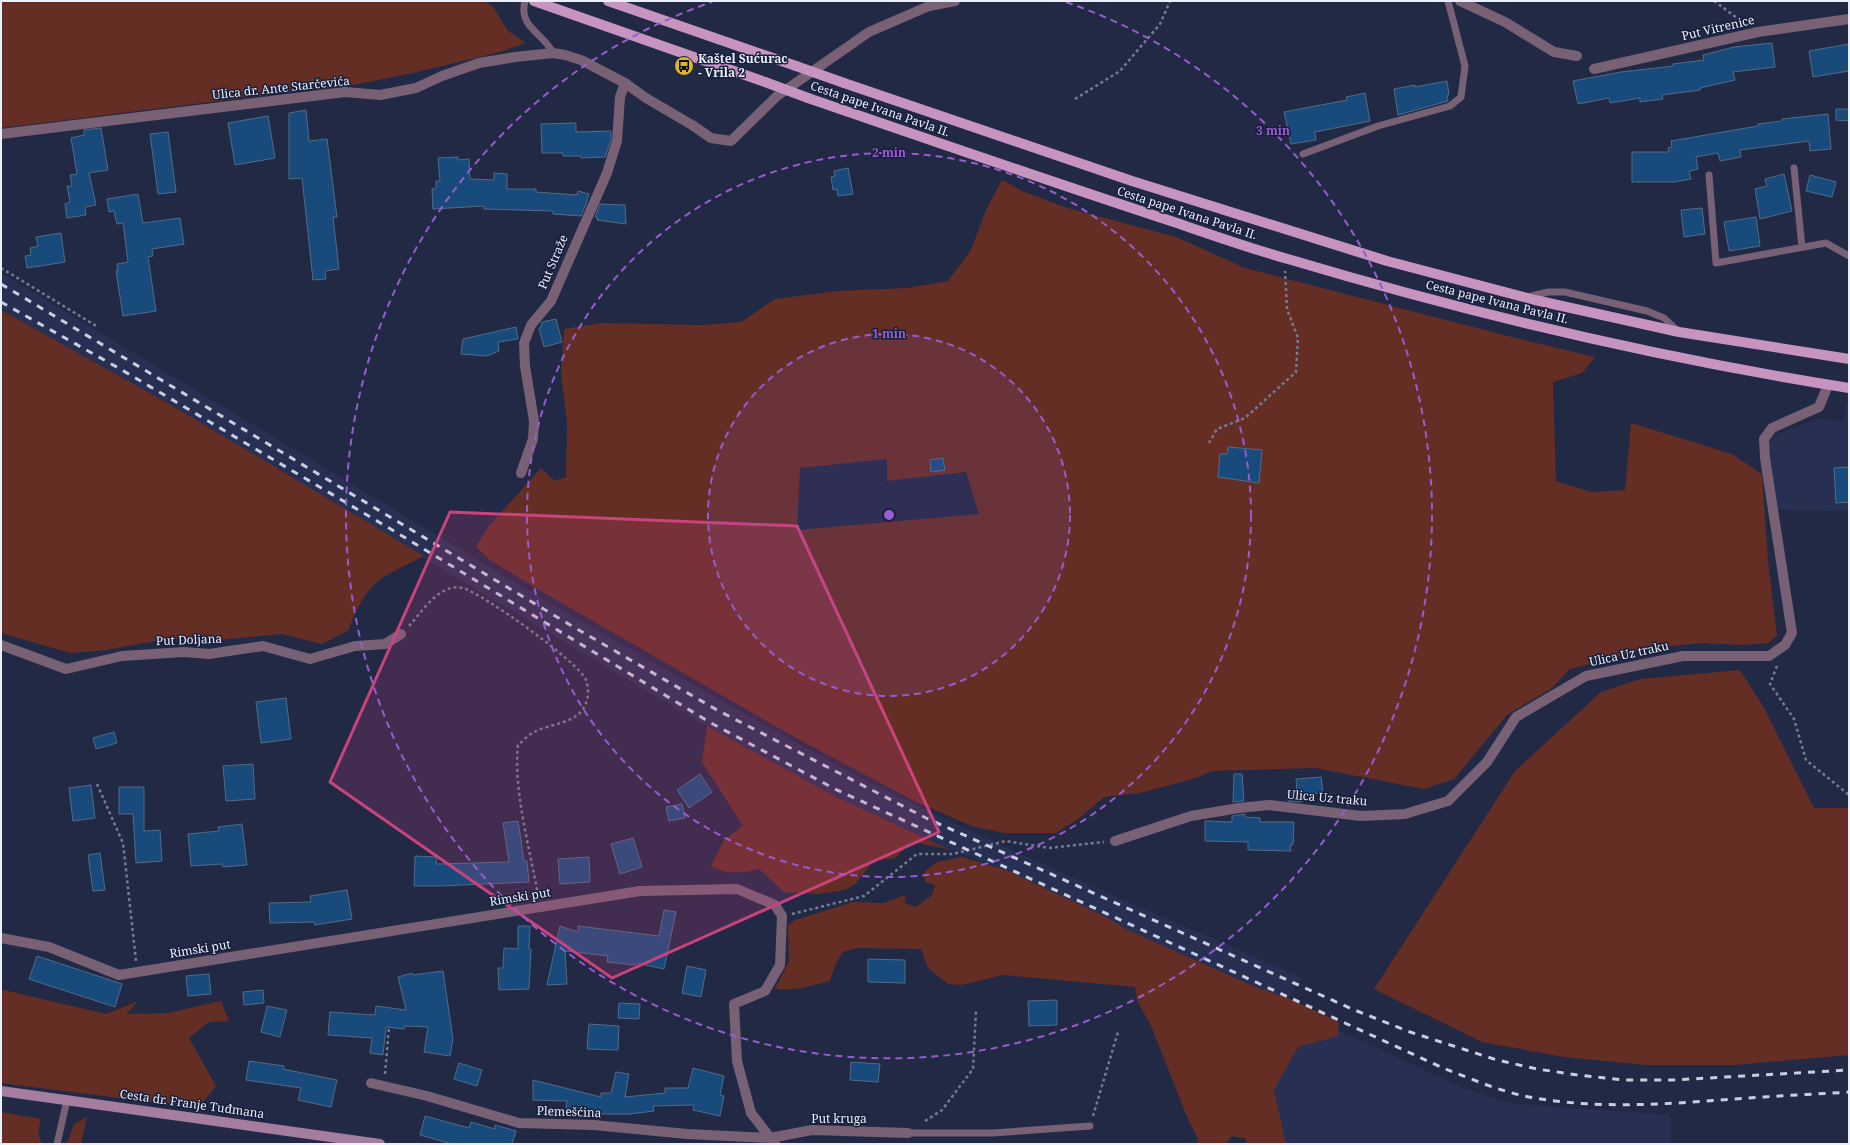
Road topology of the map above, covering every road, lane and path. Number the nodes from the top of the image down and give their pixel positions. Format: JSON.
{"nodes":[{"id":1,"x":525,"y":1,"type":"edge"},
{"id":2,"x":534,"y":1,"type":"edge"},
{"id":3,"x":608,"y":1,"type":"edge"},
{"id":4,"x":956,"y":1,"type":"edge"},
{"id":5,"x":1170,"y":1,"type":"edge"},
{"id":6,"x":1448,"y":1,"type":"edge"},
{"id":7,"x":1460,"y":1,"type":"edge"},
{"id":8,"x":1714,"y":1,"type":"edge"},
{"id":9,"x":927,"y":3,"type":"edge"},
{"id":10,"x":1849,"y":19,"type":"edge"},
{"id":11,"x":1758,"y":32,"type":"junction"},
{"id":12,"x":554,"y":53,"type":"junction"},
{"id":13,"x":1577,"y":56,"type":"dead end"},
{"id":14,"x":1594,"y":69,"type":"dead end"},
{"id":15,"x":625,"y":83,"type":"junction"},
{"id":16,"x":1075,"y":99,"type":"dead end"},
{"id":17,"x":1,"y":134,"type":"edge"},
{"id":18,"x":1303,"y":154,"type":"dead end"},
{"id":19,"x":1794,"y":168,"type":"dead end"},
{"id":20,"x":1709,"y":175,"type":"dead end"},
{"id":21,"x":1802,"y":247,"type":"junction"},
{"id":22,"x":1849,"y":256,"type":"edge"},
{"id":23,"x":1285,"y":258,"type":"junction"},
{"id":24,"x":1,"y":268,"type":"edge"},
{"id":25,"x":1525,"y":297,"type":"junction"},
{"id":26,"x":98,"y":327,"type":"dead end"},
{"id":27,"x":1679,"y":332,"type":"junction"},
{"id":28,"x":1849,"y":359,"type":"edge"},
{"id":29,"x":1828,"y":385,"type":"junction"},
{"id":30,"x":1849,"y":388,"type":"edge"},
{"id":31,"x":1210,"y":443,"type":"dead end"},
{"id":32,"x":521,"y":472,"type":"dead end"},
{"id":33,"x":401,"y":634,"type":"joint"},
{"id":34,"x":1,"y":645,"type":"edge"},
{"id":35,"x":1785,"y":645,"type":"junction"},
{"id":36,"x":97,"y":784,"type":"dead end"},
{"id":37,"x":1849,"y":795,"type":"edge"},
{"id":38,"x":1115,"y":841,"type":"joint"},
{"id":39,"x":540,"y":907,"type":"junction"},
{"id":40,"x":782,"y":916,"type":"junction"},
{"id":41,"x":1,"y":938,"type":"edge"},
{"id":42,"x":138,"y":972,"type":"junction"},
{"id":43,"x":976,"y":1011,"type":"dead end"},
{"id":44,"x":390,"y":1028,"type":"dead end"},
{"id":45,"x":1118,"y":1032,"type":"dead end"},
{"id":46,"x":371,"y":1083,"type":"dead end"},
{"id":47,"x":384,"y":1086,"type":"junction"},
{"id":48,"x":1,"y":1091,"type":"edge"},
{"id":49,"x":67,"y":1100,"type":"junction"},
{"id":50,"x":942,"y":1110,"type":"dead end"},
{"id":51,"x":1090,"y":1126,"type":"joint"},
{"id":52,"x":908,"y":1133,"type":"joint"},
{"id":53,"x":773,"y":1141,"type":"edge"},
{"id":54,"x":57,"y":1144,"type":"edge"},
{"id":55,"x":380,"y":1144,"type":"edge"}],
"edges":[{"from":1,"to":12,"type":"lane"},
{"from":2,"to":23,"type":"main road","name":"Cesta pape Ivana Pavla II.","bridge":true},
{"from":3,"to":25,"type":"main road","name":"Cesta pape Ivana Pavla II.","bridge":true},
{"from":4,"to":9,"type":"street"},
{"from":5,"to":16,"type":"path"},
{"from":6,"to":18,"type":"lane"},
{"from":7,"to":13,"type":"street"},
{"from":8,"to":11,"type":"path"},
{"from":9,"to":15,"type":"street","name":"Ulica dr. Ante Starčevića"},
{"from":10,"to":11,"type":"street","name":"Put Vitrenice"},
{"from":11,"to":14,"type":"street","name":"Put Vitrenice"},
{"from":12,"to":15,"type":"street","name":"Ulica dr. Ante Starčevića"},
{"from":12,"to":17,"type":"street","name":"Ulica dr. Ante Starčevića"},
{"from":15,"to":32,"type":"street","name":"Put Straže"},
{"from":19,"to":21,"type":"lane"},
{"from":20,"to":21,"type":"lane"},
{"from":21,"to":22,"type":"lane"},
{"from":23,"to":29,"type":"main road","name":"Cesta pape Ivana Pavla II."},
{"from":23,"to":31,"type":"path"},
{"from":24,"to":26,"type":"path"},
{"from":25,"to":27,"type":"main road","name":"Cesta pape Ivana Pavla II."},
{"from":25,"to":27,"type":"lane"},
{"from":27,"to":28,"type":"main road","name":"Cesta pape Ivana Pavla II."},
{"from":29,"to":30,"type":"main road","name":"Cesta pape Ivana Pavla II."},
{"from":29,"to":35,"type":"street"},
{"from":33,"to":34,"type":"street","name":"Put Doljana"},
{"from":33,"to":39,"type":"path"},
{"from":35,"to":37,"type":"path"},
{"from":35,"to":38,"type":"street","name":"Ulica Uz traku"},
{"from":36,"to":42,"type":"path"},
{"from":38,"to":40,"type":"path"},
{"from":39,"to":40,"type":"street","name":"Rimski put"},
{"from":39,"to":42,"type":"street","name":"Rimski put"},
{"from":40,"to":53,"type":"street"},
{"from":41,"to":42,"type":"street","name":"Rimski put"},
{"from":43,"to":50,"type":"path"},
{"from":44,"to":47,"type":"path"},
{"from":45,"to":51,"type":"path"},
{"from":46,"to":47,"type":"street","name":"Plemešćina"},
{"from":47,"to":53,"type":"street","name":"Plemešćina"},
{"from":48,"to":49,"type":"main road","name":"Cesta dr. Franje Tuđmana"},
{"from":49,"to":54,"type":"lane"},
{"from":49,"to":55,"type":"main road","name":"Cesta dr. Franje Tuđmana"},
{"from":51,"to":52,"type":"lane"},
{"from":52,"to":53,"type":"street","name":"Put kruga"}]}
